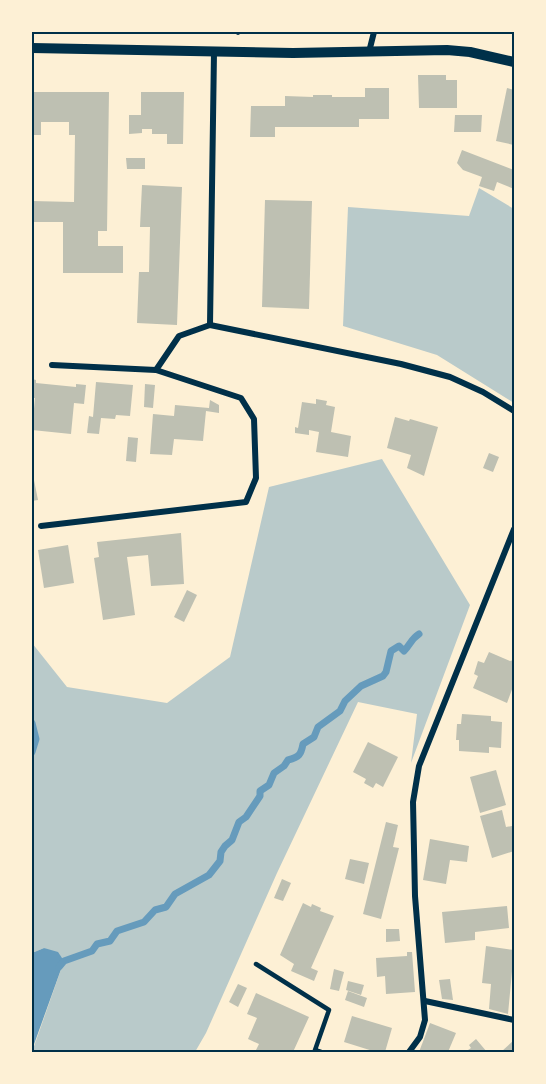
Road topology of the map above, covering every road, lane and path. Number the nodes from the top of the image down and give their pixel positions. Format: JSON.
{"nodes":[{"id":1,"x":374,"y":32,"type":"edge"},
{"id":2,"x":32,"y":48,"type":"edge"},
{"id":3,"x":214,"y":52,"type":"junction"},
{"id":4,"x":369,"y":52,"type":"junction"},
{"id":5,"x":514,"y":62,"type":"edge"},
{"id":6,"x":210,"y":325,"type":"junction"},
{"id":7,"x":52,"y":365,"type":"dead end"},
{"id":8,"x":156,"y":370,"type":"junction"},
{"id":9,"x":514,"y":411,"type":"edge"},
{"id":10,"x":41,"y":526,"type":"dead end"},
{"id":11,"x":514,"y":529,"type":"edge"},
{"id":12,"x":256,"y":964,"type":"dead end"},
{"id":13,"x":425,"y":1001,"type":"junction"},
{"id":14,"x":514,"y":1020,"type":"edge"},
{"id":15,"x":321,"y":1053,"type":"edge"},
{"id":16,"x":409,"y":1053,"type":"edge"}],
"edges":[{"from":1,"to":4,"type":"street"},
{"from":2,"to":3,"type":"street"},
{"from":3,"to":4,"type":"street"},
{"from":3,"to":6,"type":"street"},
{"from":4,"to":5,"type":"street"},
{"from":6,"to":8,"type":"street"},
{"from":6,"to":9,"type":"street"},
{"from":7,"to":8,"type":"street"},
{"from":8,"to":10,"type":"street"},
{"from":11,"to":13,"type":"street"},
{"from":12,"to":15,"type":"lane"},
{"from":13,"to":14,"type":"street"},
{"from":13,"to":16,"type":"street"}]}
